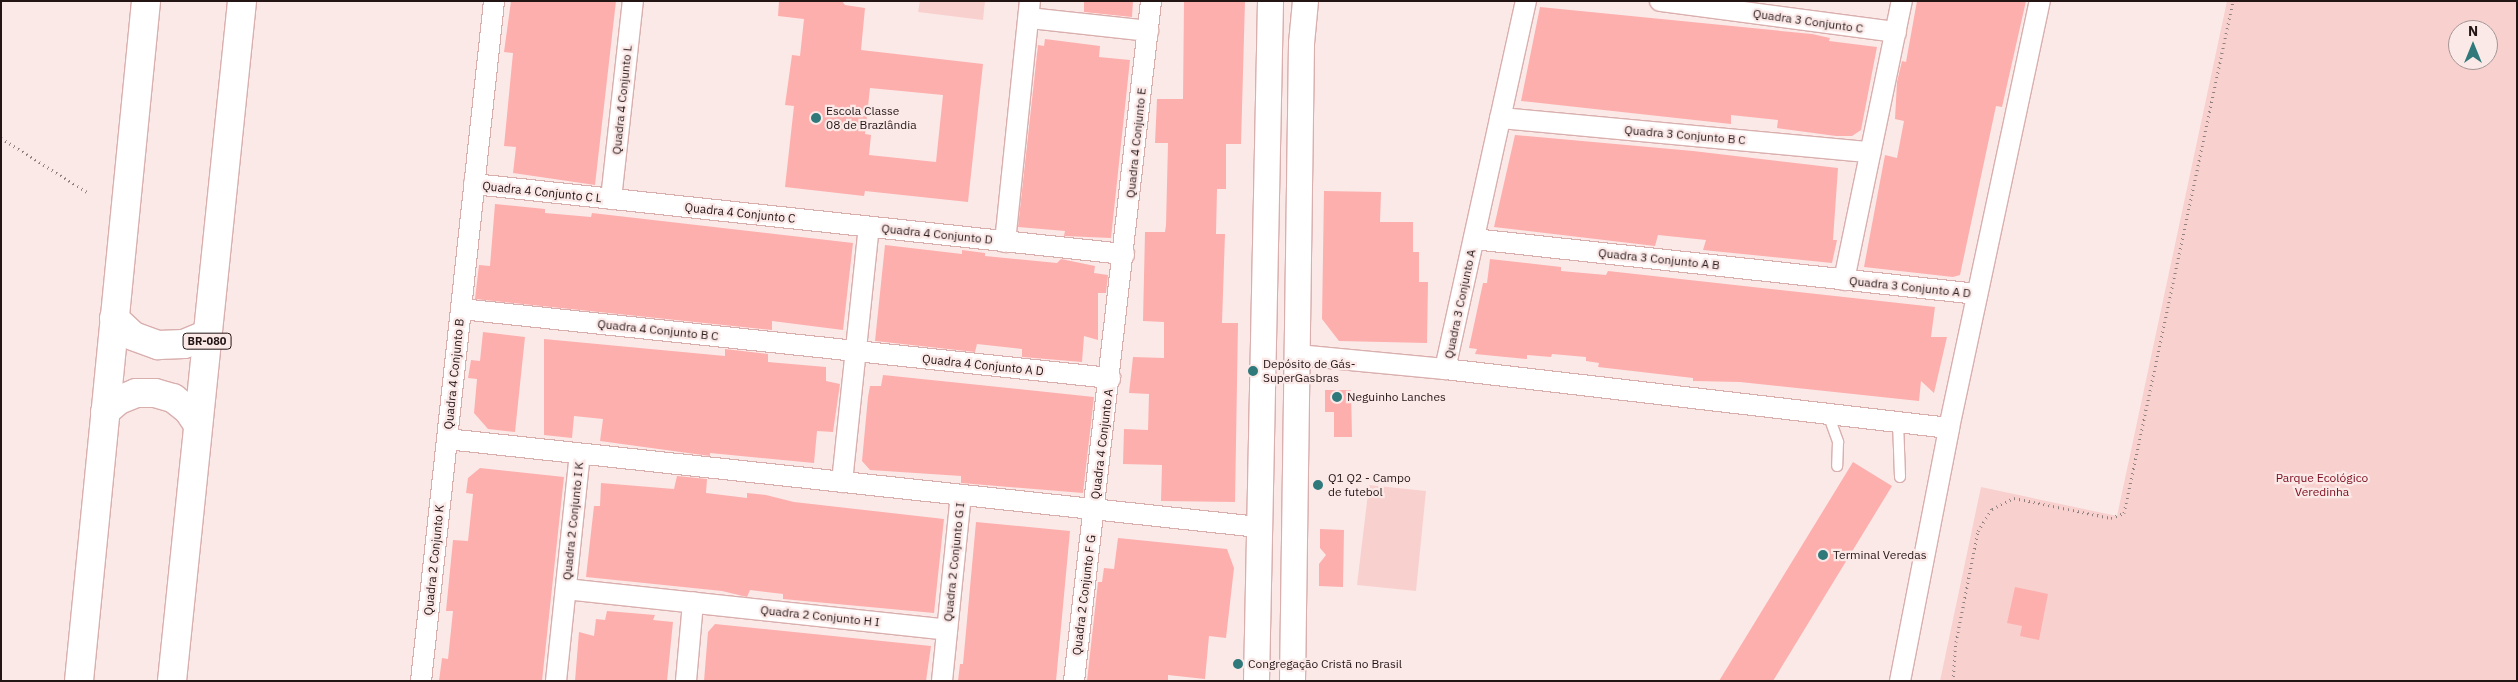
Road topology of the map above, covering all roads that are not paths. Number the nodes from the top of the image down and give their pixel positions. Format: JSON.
{"nodes":[{"id":1,"x":146,"y":1,"type":"edge"},
{"id":2,"x":242,"y":1,"type":"edge"},
{"id":3,"x":494,"y":1,"type":"edge"},
{"id":4,"x":633,"y":1,"type":"edge"},
{"id":5,"x":1152,"y":1,"type":"edge"},
{"id":6,"x":1270,"y":1,"type":"edge"},
{"id":7,"x":1305,"y":1,"type":"edge"},
{"id":8,"x":1526,"y":1,"type":"edge"},
{"id":9,"x":1660,"y":1,"type":"edge"},
{"id":10,"x":1902,"y":1,"type":"edge"},
{"id":11,"x":2040,"y":1,"type":"edge"},
{"id":12,"x":1029,"y":10,"type":"edge"},
{"id":13,"x":1148,"y":31,"type":"junction"},
{"id":14,"x":1896,"y":32,"type":"junction"},
{"id":15,"x":1500,"y":118,"type":"junction"},
{"id":16,"x":1870,"y":152,"type":"junction"},
{"id":17,"x":474,"y":184,"type":"junction"},
{"id":18,"x":611,"y":199,"type":"junction"},
{"id":19,"x":1265,"y":205,"type":"junction"},
{"id":20,"x":1299,"y":210,"type":"junction"},
{"id":21,"x":869,"y":227,"type":"junction"},
{"id":22,"x":1474,"y":239,"type":"junction"},
{"id":23,"x":1005,"y":242,"type":"junction"},
{"id":24,"x":1124,"y":254,"type":"junction"},
{"id":25,"x":1264,"y":259,"type":"junction"},
{"id":26,"x":1298,"y":260,"type":"junction"},
{"id":27,"x":1844,"y":280,"type":"junction"},
{"id":28,"x":1977,"y":294,"type":"junction"},
{"id":29,"x":461,"y":309,"type":"junction"},
{"id":30,"x":114,"y":318,"type":"junction"},
{"id":31,"x":208,"y":334,"type":"junction"},
{"id":32,"x":856,"y":351,"type":"junction"},
{"id":33,"x":1297,"y":355,"type":"junction"},
{"id":34,"x":1445,"y":369,"type":"junction"},
{"id":35,"x":1110,"y":378,"type":"junction"},
{"id":36,"x":105,"y":412,"type":"junction"},
{"id":37,"x":1828,"y":414,"type":"junction"},
{"id":38,"x":1898,"y":422,"type":"junction"},
{"id":39,"x":198,"y":425,"type":"junction"},
{"id":40,"x":1949,"y":428,"type":"junction"},
{"id":41,"x":447,"y":439,"type":"junction"},
{"id":42,"x":580,"y":454,"type":"junction"},
{"id":43,"x":1837,"y":466,"type":"dead end"},
{"id":44,"x":1900,"y":477,"type":"dead end"},
{"id":45,"x":842,"y":482,"type":"junction"},
{"id":46,"x":962,"y":495,"type":"junction"},
{"id":47,"x":1094,"y":509,"type":"junction"},
{"id":48,"x":1260,"y":527,"type":"junction"},
{"id":49,"x":566,"y":589,"type":"junction"},
{"id":50,"x":693,"y":602,"type":"junction"},
{"id":51,"x":947,"y":630,"type":"junction"},
{"id":52,"x":79,"y":681,"type":"edge"},
{"id":53,"x":172,"y":681,"type":"edge"},
{"id":54,"x":421,"y":681,"type":"edge"},
{"id":55,"x":556,"y":681,"type":"edge"},
{"id":56,"x":686,"y":681,"type":"edge"},
{"id":57,"x":942,"y":681,"type":"edge"},
{"id":58,"x":1074,"y":681,"type":"edge"},
{"id":59,"x":1256,"y":681,"type":"edge"},
{"id":60,"x":1292,"y":681,"type":"edge"},
{"id":61,"x":1900,"y":681,"type":"edge"}],
"edges":[{"from":1,"to":30,"type":"highway"},
{"from":2,"to":31,"type":"highway","number":"BR-080"},
{"from":3,"to":17,"type":"street"},
{"from":4,"to":18,"type":"street","name":"Quadra 4 Conjunto L"},
{"from":5,"to":13,"type":"street","name":"Quadra 4 Conjunto E"},
{"from":6,"to":19,"type":"street"},
{"from":7,"to":20,"type":"street"},
{"from":8,"to":15,"type":"street","name":"Quadra 3 Conjunto A"},
{"from":9,"to":14,"type":"street","name":"Quadra 3 Conjunto C"},
{"from":10,"to":14,"type":"street"},
{"from":11,"to":28,"type":"street"},
{"from":12,"to":13,"type":"street"},
{"from":12,"to":23,"type":"street"},
{"from":13,"to":24,"type":"street","name":"Quadra 4 Conjunto E"},
{"from":14,"to":16,"type":"street"},
{"from":15,"to":16,"type":"street","name":"Quadra 3 Conjunto B C"},
{"from":15,"to":22,"type":"street","name":"Quadra 3 Conjunto A"},
{"from":16,"to":27,"type":"street"},
{"from":17,"to":18,"type":"street","name":"Quadra 4 Conjunto C L"},
{"from":17,"to":29,"type":"street"},
{"from":18,"to":21,"type":"street","name":"Quadra 4 Conjunto C"},
{"from":19,"to":20,"type":"street"},
{"from":19,"to":25,"type":"street"},
{"from":20,"to":26,"type":"street"},
{"from":21,"to":23,"type":"street","name":"Quadra 4 Conjunto D"},
{"from":21,"to":32,"type":"street"},
{"from":22,"to":27,"type":"street","name":"Quadra 3 Conjunto A B"},
{"from":22,"to":34,"type":"street","name":"Quadra 3 Conjunto A"},
{"from":23,"to":24,"type":"street","name":"Quadra 4 Conjunto D"},
{"from":24,"to":35,"type":"street"},
{"from":25,"to":26,"type":"street"},
{"from":25,"to":48,"type":"street"},
{"from":26,"to":33,"type":"street"},
{"from":27,"to":28,"type":"street","name":"Quadra 3 Conjunto A D"},
{"from":28,"to":40,"type":"street"},
{"from":29,"to":32,"type":"street","name":"Quadra 4 Conjunto B C"},
{"from":29,"to":41,"type":"street","name":"Quadra 4 Conjunto B"},
{"from":30,"to":31,"type":"highway"},
{"from":30,"to":36,"type":"highway"},
{"from":31,"to":39,"type":"highway","number":"BR-080"},
{"from":32,"to":35,"type":"street","name":"Quadra 4 Conjunto A D"},
{"from":32,"to":45,"type":"street"},
{"from":33,"to":34,"type":"street"},
{"from":33,"to":60,"type":"street"},
{"from":34,"to":37,"type":"street"},
{"from":35,"to":47,"type":"street","name":"Quadra 4 Conjunto A"},
{"from":36,"to":39,"type":"highway"},
{"from":36,"to":52,"type":"highway"},
{"from":37,"to":38,"type":"street"},
{"from":37,"to":43,"type":"lane"},
{"from":38,"to":40,"type":"street"},
{"from":38,"to":44,"type":"lane"},
{"from":39,"to":53,"type":"highway","number":"BR-080"},
{"from":40,"to":61,"type":"street"},
{"from":41,"to":42,"type":"street"},
{"from":41,"to":54,"type":"street","name":"Quadra 2 Conjunto K"},
{"from":42,"to":45,"type":"street"},
{"from":42,"to":49,"type":"street","name":"Quadra 2 Conjunto I K"},
{"from":45,"to":46,"type":"street"},
{"from":46,"to":47,"type":"street"},
{"from":46,"to":51,"type":"street","name":"Quadra 2 Conjunto G I"},
{"from":47,"to":48,"type":"street"},
{"from":47,"to":58,"type":"street","name":"Quadra 2 Conjunto F G"},
{"from":48,"to":59,"type":"street"},
{"from":49,"to":50,"type":"street","name":"Quadra 2 Conjunto H I"},
{"from":49,"to":55,"type":"street","name":"Quadra 2 Conjunto I K"},
{"from":50,"to":51,"type":"street","name":"Quadra 2 Conjunto H I"},
{"from":50,"to":56,"type":"street"},
{"from":51,"to":57,"type":"street","name":"Quadra 2 Conjunto G I"}]}
